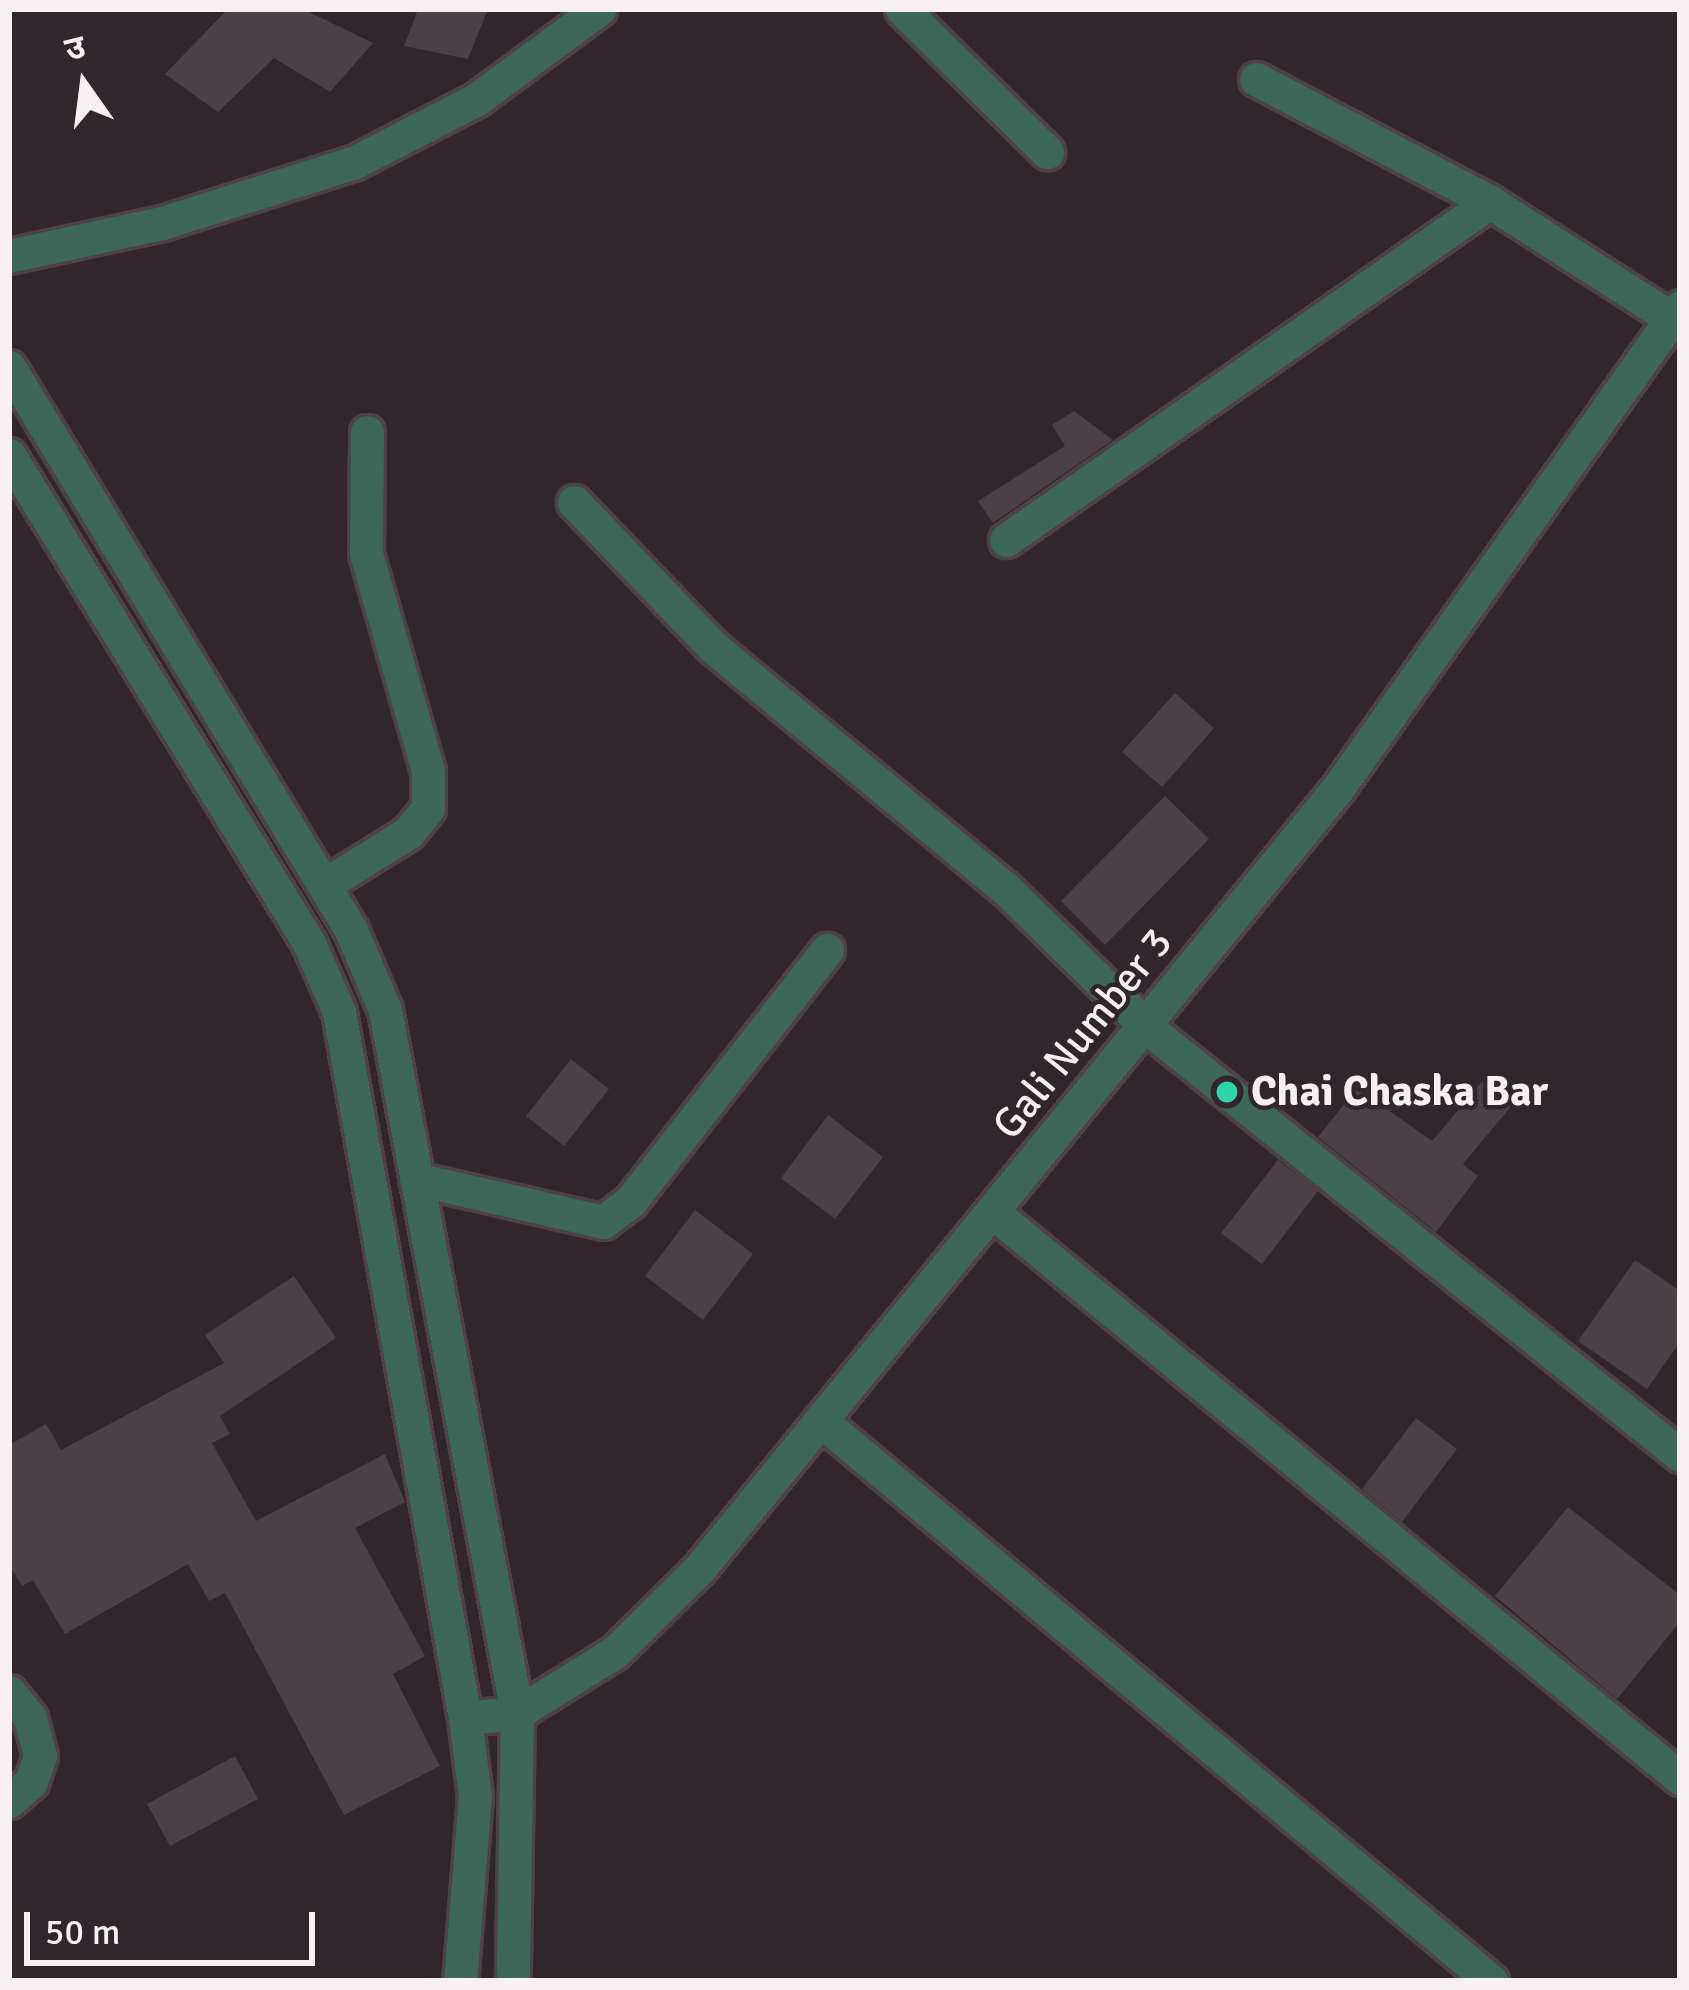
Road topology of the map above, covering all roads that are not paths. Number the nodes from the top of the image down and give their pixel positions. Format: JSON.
{"nodes":[{"id":1,"x":599,"y":9,"type":"edge"},
{"id":2,"x":902,"y":9,"type":"edge"},
{"id":3,"x":1256,"y":79,"type":"dead end"},
{"id":4,"x":1047,"y":152,"type":"dead end"},
{"id":5,"x":1490,"y":202,"type":"junction"},
{"id":6,"x":9,"y":256,"type":"edge"},
{"id":7,"x":1677,"y":314,"type":"edge"},
{"id":8,"x":9,"y":367,"type":"edge"},
{"id":9,"x":368,"y":432,"type":"dead end"},
{"id":10,"x":9,"y":455,"type":"edge"},
{"id":11,"x":574,"y":502,"type":"dead end"},
{"id":12,"x":1006,"y":540,"type":"dead end"},
{"id":13,"x":324,"y":885,"type":"junction"},
{"id":14,"x":827,"y":950,"type":"dead end"},
{"id":15,"x":1149,"y":1029,"type":"junction"},
{"id":16,"x":416,"y":1179,"type":"junction"},
{"id":17,"x":994,"y":1213,"type":"junction"},
{"id":18,"x":820,"y":1420,"type":"junction"},
{"id":19,"x":1680,"y":1455,"type":"edge"},
{"id":20,"x":9,"y":1692,"type":"edge"},
{"id":21,"x":518,"y":1713,"type":"junction"},
{"id":22,"x":465,"y":1718,"type":"junction"},
{"id":23,"x":1680,"y":1778,"type":"edge"},
{"id":24,"x":9,"y":1801,"type":"edge"},
{"id":25,"x":460,"y":1981,"type":"edge"},
{"id":26,"x":513,"y":1981,"type":"edge"},
{"id":27,"x":1491,"y":1981,"type":"edge"}],
"edges":[{"from":1,"to":6,"type":"street"},
{"from":2,"to":4,"type":"street"},
{"from":3,"to":5,"type":"street"},
{"from":5,"to":7,"type":"street"},
{"from":5,"to":12,"type":"street"},
{"from":7,"to":15,"type":"street","name":"Gali Number 3"},
{"from":8,"to":13,"type":"street"},
{"from":9,"to":13,"type":"street"},
{"from":10,"to":22,"type":"street"},
{"from":11,"to":15,"type":"street"},
{"from":13,"to":16,"type":"street"},
{"from":14,"to":16,"type":"street"},
{"from":15,"to":17,"type":"street","name":"Gali Number 3"},
{"from":15,"to":19,"type":"street"},
{"from":16,"to":21,"type":"street"},
{"from":17,"to":18,"type":"street","name":"Gali Number 3"},
{"from":17,"to":23,"type":"street"},
{"from":18,"to":21,"type":"street","name":"Gali Number 3"},
{"from":18,"to":27,"type":"street"},
{"from":20,"to":24,"type":"street"},
{"from":21,"to":22,"type":"street","name":"Gali Number 3"},
{"from":21,"to":26,"type":"street"},
{"from":22,"to":25,"type":"street"}]}
